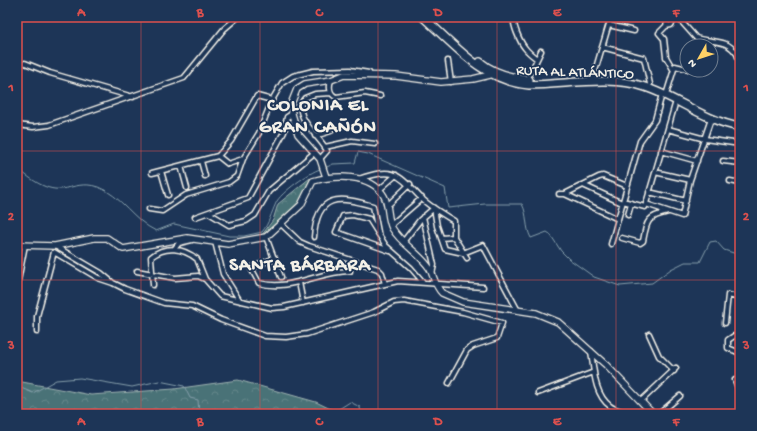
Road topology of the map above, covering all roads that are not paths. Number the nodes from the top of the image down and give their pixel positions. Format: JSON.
{"nodes":[{"id":1,"x":238,"y":17,"type":"edge"},
{"id":2,"x":423,"y":17,"type":"edge"},
{"id":3,"x":429,"y":17,"type":"edge"},
{"id":4,"x":514,"y":17,"type":"edge"},
{"id":5,"x":611,"y":17,"type":"edge"},
{"id":6,"x":669,"y":17,"type":"edge"},
{"id":7,"x":609,"y":25,"type":"junction"},
{"id":8,"x":666,"y":26,"type":"junction"},
{"id":9,"x":634,"y":31,"type":"dead end"},
{"id":10,"x":740,"y":42,"type":"edge"},
{"id":11,"x":602,"y":47,"type":"junction"},
{"id":12,"x":541,"y":51,"type":"dead end"},
{"id":13,"x":737,"y":54,"type":"junction"},
{"id":14,"x":537,"y":59,"type":"junction"},
{"id":15,"x":448,"y":61,"type":"dead end"},
{"id":16,"x":25,"y":63,"type":"dead end"},
{"id":17,"x":740,"y":63,"type":"edge"},
{"id":18,"x":679,"y":67,"type":"edge"},
{"id":19,"x":673,"y":69,"type":"junction"},
{"id":20,"x":490,"y":74,"type":"junction"},
{"id":21,"x":381,"y":75,"type":"junction"},
{"id":22,"x":593,"y":78,"type":"junction"},
{"id":23,"x":331,"y":80,"type":"junction"},
{"id":24,"x":527,"y":80,"type":"junction"},
{"id":25,"x":451,"y":82,"type":"junction"},
{"id":26,"x":650,"y":84,"type":"junction"},
{"id":27,"x":331,"y":93,"type":"junction"},
{"id":28,"x":665,"y":93,"type":"junction"},
{"id":29,"x":380,"y":96,"type":"dead end"},
{"id":30,"x":133,"y":97,"type":"junction"},
{"id":31,"x":272,"y":100,"type":"junction"},
{"id":32,"x":676,"y":101,"type":"junction"},
{"id":33,"x":292,"y":104,"type":"junction"},
{"id":34,"x":302,"y":106,"type":"junction"},
{"id":35,"x":292,"y":114,"type":"junction"},
{"id":36,"x":711,"y":119,"type":"junction"},
{"id":37,"x":740,"y":123,"type":"edge"},
{"id":38,"x":17,"y":125,"type":"edge"},
{"id":39,"x":740,"y":127,"type":"edge"},
{"id":40,"x":668,"y":129,"type":"junction"},
{"id":41,"x":331,"y":131,"type":"dead end"},
{"id":42,"x":315,"y":136,"type":"junction"},
{"id":43,"x":705,"y":139,"type":"junction"},
{"id":44,"x":375,"y":144,"type":"dead end"},
{"id":45,"x":740,"y":144,"type":"edge"},
{"id":46,"x":326,"y":147,"type":"junction"},
{"id":47,"x":661,"y":151,"type":"junction"},
{"id":48,"x":314,"y":153,"type":"junction"},
{"id":49,"x":218,"y":156,"type":"junction"},
{"id":50,"x":243,"y":159,"type":"junction"},
{"id":51,"x":321,"y":160,"type":"junction"},
{"id":52,"x":201,"y":161,"type":"junction"},
{"id":53,"x":698,"y":161,"type":"junction"},
{"id":54,"x":723,"y":161,"type":"dead end"},
{"id":55,"x":740,"y":163,"type":"edge"},
{"id":56,"x":181,"y":166,"type":"junction"},
{"id":57,"x":161,"y":171,"type":"junction"},
{"id":58,"x":655,"y":172,"type":"junction"},
{"id":59,"x":152,"y":173,"type":"dead end"},
{"id":60,"x":326,"y":175,"type":"junction"},
{"id":61,"x":396,"y":175,"type":"junction"},
{"id":62,"x":206,"y":176,"type":"dead end"},
{"id":63,"x":359,"y":179,"type":"junction"},
{"id":64,"x":690,"y":180,"type":"junction"},
{"id":65,"x":730,"y":181,"type":"dead end"},
{"id":66,"x":740,"y":183,"type":"edge"},
{"id":67,"x":410,"y":184,"type":"junction"},
{"id":68,"x":583,"y":185,"type":"junction"},
{"id":69,"x":626,"y":186,"type":"junction"},
{"id":70,"x":187,"y":188,"type":"dead end"},
{"id":71,"x":379,"y":190,"type":"junction"},
{"id":72,"x":650,"y":192,"type":"junction"},
{"id":73,"x":168,"y":194,"type":"dead end"},
{"id":74,"x":560,"y":194,"type":"dead end"},
{"id":75,"x":565,"y":194,"type":"junction"},
{"id":76,"x":422,"y":198,"type":"junction"},
{"id":77,"x":686,"y":201,"type":"junction"},
{"id":78,"x":622,"y":202,"type":"junction"},
{"id":79,"x":631,"y":204,"type":"junction"},
{"id":80,"x":646,"y":204,"type":"junction"},
{"id":81,"x":386,"y":206,"type":"junction"},
{"id":82,"x":434,"y":208,"type":"junction"},
{"id":83,"x":149,"y":209,"type":"dead end"},
{"id":84,"x":668,"y":212,"type":"junction"},
{"id":85,"x":209,"y":213,"type":"junction"},
{"id":86,"x":628,"y":215,"type":"dead end"},
{"id":87,"x":195,"y":217,"type":"dead end"},
{"id":88,"x":423,"y":217,"type":"junction"},
{"id":89,"x":618,"y":219,"type":"junction"},
{"id":90,"x":281,"y":224,"type":"junction"},
{"id":91,"x":391,"y":226,"type":"junction"},
{"id":92,"x":266,"y":236,"type":"junction"},
{"id":93,"x":379,"y":236,"type":"junction"},
{"id":94,"x":314,"y":237,"type":"dead end"},
{"id":95,"x":454,"y":237,"type":"junction"},
{"id":96,"x":441,"y":238,"type":"junction"},
{"id":97,"x":622,"y":238,"type":"dead end"},
{"id":98,"x":200,"y":240,"type":"junction"},
{"id":99,"x":215,"y":242,"type":"junction"},
{"id":100,"x":403,"y":242,"type":"junction"},
{"id":101,"x":611,"y":244,"type":"dead end"},
{"id":102,"x":17,"y":245,"type":"edge"},
{"id":103,"x":25,"y":245,"type":"junction"},
{"id":104,"x":175,"y":248,"type":"junction"},
{"id":105,"x":57,"y":249,"type":"junction"},
{"id":106,"x":390,"y":250,"type":"junction"},
{"id":107,"x":463,"y":253,"type":"junction"},
{"id":108,"x":275,"y":258,"type":"junction"},
{"id":109,"x":467,"y":258,"type":"dead end"},
{"id":110,"x":137,"y":271,"type":"dead end"},
{"id":111,"x":350,"y":271,"type":"dead end"},
{"id":112,"x":152,"y":274,"type":"junction"},
{"id":113,"x":432,"y":275,"type":"junction"},
{"id":114,"x":281,"y":277,"type":"dead end"},
{"id":115,"x":205,"y":279,"type":"junction"},
{"id":116,"x":299,"y":282,"type":"junction"},
{"id":117,"x":423,"y":282,"type":"junction"},
{"id":118,"x":435,"y":283,"type":"junction"},
{"id":119,"x":385,"y":284,"type":"junction"},
{"id":120,"x":153,"y":285,"type":"dead end"},
{"id":121,"x":17,"y":286,"type":"edge"},
{"id":122,"x":483,"y":287,"type":"dead end"},
{"id":123,"x":740,"y":298,"type":"edge"},
{"id":124,"x":240,"y":302,"type":"junction"},
{"id":125,"x":463,"y":302,"type":"junction"},
{"id":126,"x":303,"y":303,"type":"junction"},
{"id":127,"x":517,"y":309,"type":"junction"},
{"id":128,"x":463,"y":312,"type":"junction"},
{"id":129,"x":725,"y":323,"type":"dead end"},
{"id":130,"x":37,"y":332,"type":"dead end"},
{"id":131,"x":649,"y":334,"type":"dead end"},
{"id":132,"x":739,"y":336,"type":"edge"},
{"id":133,"x":591,"y":352,"type":"junction"},
{"id":134,"x":740,"y":353,"type":"edge"},
{"id":135,"x":594,"y":372,"type":"junction"},
{"id":136,"x":735,"y":380,"type":"dead end"},
{"id":137,"x":449,"y":383,"type":"dead end"},
{"id":138,"x":740,"y":393,"type":"edge"},
{"id":139,"x":538,"y":394,"type":"dead end"},
{"id":140,"x":680,"y":396,"type":"dead end"},
{"id":141,"x":641,"y":401,"type":"junction"},
{"id":142,"x":628,"y":414,"type":"edge"},
{"id":143,"x":653,"y":414,"type":"edge"},
{"id":144,"x":659,"y":414,"type":"edge"}],
"edges":[{"from":1,"to":30,"type":"street"},
{"from":2,"to":20,"type":"highway","name":"RUTA AL ATLÁNTICO"},
{"from":3,"to":24,"type":"highway","name":"RUTA AL ATLÁNTICO"},
{"from":4,"to":14,"type":"street"},
{"from":5,"to":7,"type":"street"},
{"from":6,"to":8,"type":"street"},
{"from":7,"to":9,"type":"street"},
{"from":7,"to":11,"type":"street"},
{"from":8,"to":13,"type":"street"},
{"from":8,"to":19,"type":"street"},
{"from":10,"to":13,"type":"street"},
{"from":11,"to":22,"type":"street"},
{"from":11,"to":26,"type":"street"},
{"from":12,"to":14,"type":"street"},
{"from":13,"to":17,"type":"street"},
{"from":14,"to":24,"type":"street"},
{"from":15,"to":25,"type":"street"},
{"from":16,"to":30,"type":"street"},
{"from":18,"to":19,"type":"street"},
{"from":19,"to":28,"type":"street"},
{"from":20,"to":25,"type":"street"},
{"from":20,"to":28,"type":"highway","name":"RUTA AL ATLÁNTICO"},
{"from":21,"to":23,"type":"street"},
{"from":21,"to":25,"type":"street"},
{"from":21,"to":31,"type":"street"},
{"from":22,"to":24,"type":"highway","name":"RUTA AL ATLÁNTICO"},
{"from":22,"to":26,"type":"highway","name":"RUTA AL ATLÁNTICO"},
{"from":23,"to":27,"type":"street"},
{"from":23,"to":33,"type":"street"},
{"from":26,"to":28,"type":"highway","name":"RUTA AL ATLÁNTICO"},
{"from":27,"to":29,"type":"street"},
{"from":27,"to":34,"type":"street"},
{"from":28,"to":32,"type":"highway","name":"RUTA AL ATLÁNTICO"},
{"from":28,"to":37,"type":"highway","name":"RUTA AL ATLÁNTICO"},
{"from":28,"to":69,"type":"street"},
{"from":30,"to":38,"type":"street"},
{"from":31,"to":49,"type":"street"},
{"from":31,"to":50,"type":"street"},
{"from":32,"to":36,"type":"highway","name":"RUTA AL ATLÁNTICO"},
{"from":32,"to":40,"type":"street"},
{"from":33,"to":34,"type":"street"},
{"from":33,"to":35,"type":"street"},
{"from":34,"to":42,"type":"street"},
{"from":35,"to":48,"type":"street"},
{"from":35,"to":85,"type":"street"},
{"from":36,"to":39,"type":"highway","name":"RUTA AL ATLÁNTICO"},
{"from":36,"to":43,"type":"street"},
{"from":40,"to":43,"type":"street"},
{"from":40,"to":47,"type":"street"},
{"from":41,"to":42,"type":"street"},
{"from":42,"to":46,"type":"street"},
{"from":43,"to":45,"type":"street"},
{"from":43,"to":53,"type":"street"},
{"from":44,"to":46,"type":"street"},
{"from":46,"to":51,"type":"street"},
{"from":47,"to":53,"type":"street"},
{"from":47,"to":58,"type":"street"},
{"from":48,"to":51,"type":"street"},
{"from":48,"to":85,"type":"street"},
{"from":49,"to":50,"type":"street"},
{"from":49,"to":52,"type":"street"},
{"from":50,"to":83,"type":"street"},
{"from":51,"to":60,"type":"street"},
{"from":52,"to":56,"type":"street"},
{"from":52,"to":62,"type":"street"},
{"from":53,"to":64,"type":"street"},
{"from":54,"to":55,"type":"street"},
{"from":56,"to":57,"type":"street"},
{"from":56,"to":70,"type":"street"},
{"from":57,"to":59,"type":"street"},
{"from":57,"to":73,"type":"street"},
{"from":58,"to":64,"type":"street"},
{"from":58,"to":72,"type":"street"},
{"from":60,"to":63,"type":"street"},
{"from":60,"to":90,"type":"street"},
{"from":61,"to":63,"type":"street"},
{"from":61,"to":67,"type":"street"},
{"from":61,"to":71,"type":"street"},
{"from":63,"to":71,"type":"street"},
{"from":64,"to":77,"type":"street"},
{"from":65,"to":66,"type":"street"},
{"from":67,"to":76,"type":"street"},
{"from":67,"to":81,"type":"street"},
{"from":68,"to":69,"type":"street"},
{"from":68,"to":75,"type":"street"},
{"from":68,"to":78,"type":"street"},
{"from":69,"to":78,"type":"street"},
{"from":71,"to":81,"type":"street"},
{"from":72,"to":77,"type":"street"},
{"from":72,"to":80,"type":"street"},
{"from":74,"to":75,"type":"street"},
{"from":75,"to":89,"type":"street"},
{"from":76,"to":82,"type":"street"},
{"from":76,"to":91,"type":"street"},
{"from":77,"to":84,"type":"street"},
{"from":78,"to":79,"type":"street"},
{"from":78,"to":89,"type":"street"},
{"from":79,"to":80,"type":"street"},
{"from":79,"to":86,"type":"street"},
{"from":80,"to":84,"type":"street"},
{"from":81,"to":91,"type":"street"},
{"from":82,"to":88,"type":"street"},
{"from":82,"to":95,"type":"street"},
{"from":82,"to":96,"type":"street"},
{"from":84,"to":97,"type":"street"},
{"from":85,"to":87,"type":"street"},
{"from":88,"to":100,"type":"street"},
{"from":88,"to":113,"type":"street"},
{"from":89,"to":101,"type":"street"},
{"from":90,"to":92,"type":"street"},
{"from":90,"to":119,"type":"street"},
{"from":91,"to":100,"type":"street"},
{"from":92,"to":99,"type":"street"},
{"from":92,"to":108,"type":"street"},
{"from":93,"to":94,"type":"street"},
{"from":93,"to":106,"type":"street"},
{"from":93,"to":106,"type":"street"},
{"from":95,"to":96,"type":"street"},
{"from":95,"to":107,"type":"street"},
{"from":96,"to":107,"type":"street"},
{"from":98,"to":99,"type":"street"},
{"from":98,"to":104,"type":"street"},
{"from":98,"to":105,"type":"street"},
{"from":99,"to":124,"type":"street"},
{"from":100,"to":113,"type":"street"},
{"from":102,"to":103,"type":"street"},
{"from":103,"to":105,"type":"street"},
{"from":103,"to":121,"type":"street"},
{"from":104,"to":112,"type":"street"},
{"from":104,"to":115,"type":"street"},
{"from":105,"to":128,"type":"street"},
{"from":105,"to":130,"type":"street"},
{"from":106,"to":117,"type":"street"},
{"from":107,"to":109,"type":"street"},
{"from":107,"to":127,"type":"street"},
{"from":108,"to":114,"type":"street"},
{"from":108,"to":116,"type":"street"},
{"from":110,"to":112,"type":"street"},
{"from":111,"to":116,"type":"street"},
{"from":112,"to":115,"type":"street"},
{"from":112,"to":120,"type":"street"},
{"from":113,"to":118,"type":"street"},
{"from":115,"to":124,"type":"street"},
{"from":116,"to":126,"type":"street"},
{"from":117,"to":118,"type":"street"},
{"from":117,"to":119,"type":"street"},
{"from":118,"to":122,"type":"street"},
{"from":118,"to":125,"type":"street"},
{"from":119,"to":126,"type":"street"},
{"from":123,"to":129,"type":"street"},
{"from":124,"to":126,"type":"street"},
{"from":125,"to":127,"type":"street"},
{"from":125,"to":128,"type":"street"},
{"from":127,"to":133,"type":"street"},
{"from":128,"to":137,"type":"street"},
{"from":131,"to":141,"type":"street"},
{"from":132,"to":134,"type":"street"},
{"from":133,"to":135,"type":"street"},
{"from":133,"to":141,"type":"street"},
{"from":135,"to":139,"type":"street"},
{"from":135,"to":142,"type":"street"},
{"from":136,"to":138,"type":"street"},
{"from":140,"to":144,"type":"street"},
{"from":141,"to":143,"type":"street"}]}
